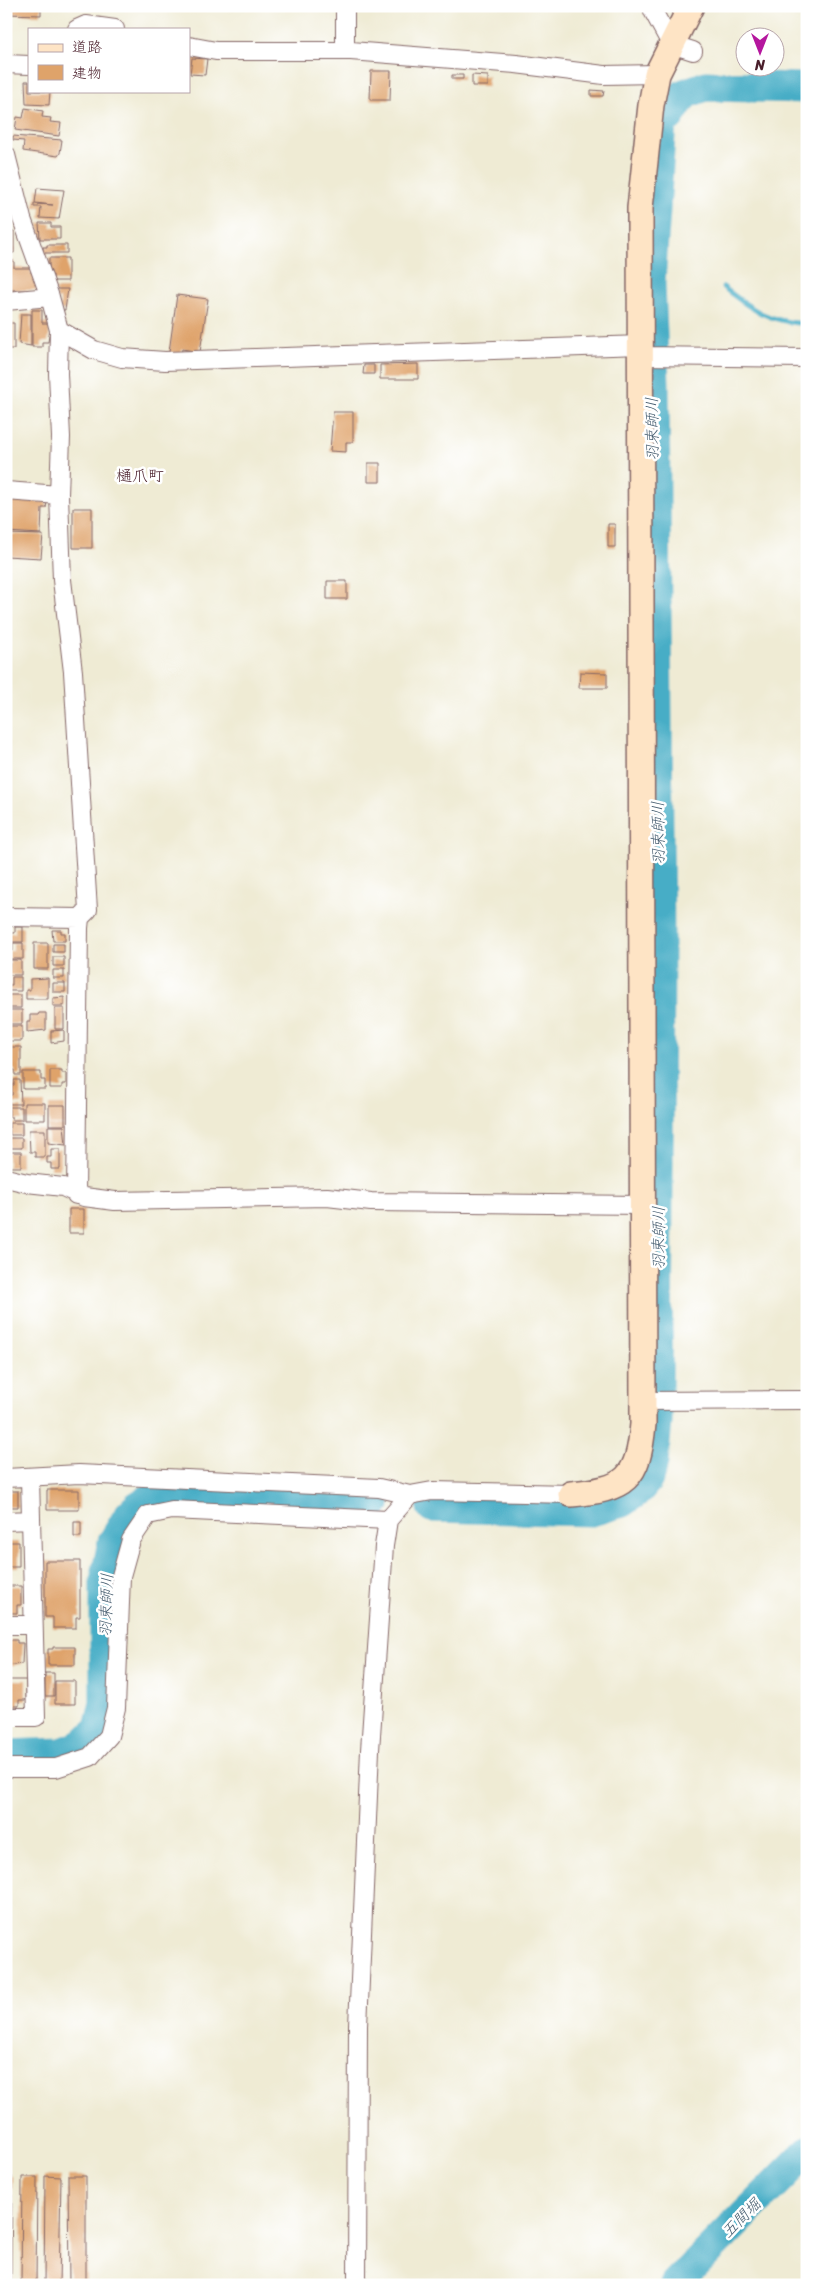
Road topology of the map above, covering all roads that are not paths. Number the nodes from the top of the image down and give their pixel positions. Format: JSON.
{"nodes":[{"id":1,"x":345,"y":6,"type":"edge"},
{"id":2,"x":653,"y":6,"type":"edge"},
{"id":3,"x":691,"y":6,"type":"edge"},
{"id":4,"x":80,"y":28,"type":"edge"},
{"id":5,"x":108,"y":28,"type":"edge"},
{"id":6,"x":190,"y":46,"type":"edge"},
{"id":7,"x":682,"y":48,"type":"junction"},
{"id":8,"x":345,"y":51,"type":"junction"},
{"id":9,"x":6,"y":64,"type":"edge"},
{"id":10,"x":28,"y":65,"type":"edge"},
{"id":11,"x":657,"y":74,"type":"junction"},
{"id":12,"x":6,"y":154,"type":"edge"},
{"id":13,"x":50,"y":297,"type":"junction"},
{"id":14,"x":6,"y":301,"type":"edge"},
{"id":15,"x":59,"y":330,"type":"junction"},
{"id":16,"x":641,"y":350,"type":"junction"},
{"id":17,"x":807,"y":358,"type":"edge"},
{"id":18,"x":6,"y":491,"type":"edge"},
{"id":19,"x":59,"y":495,"type":"junction"},
{"id":20,"x":6,"y":917,"type":"edge"},
{"id":21,"x":80,"y":918,"type":"junction"},
{"id":22,"x":6,"y":1178,"type":"edge"},
{"id":23,"x":76,"y":1195,"type":"junction"},
{"id":24,"x":643,"y":1205,"type":"junction"},
{"id":25,"x":807,"y":1400,"type":"edge"},
{"id":26,"x":644,"y":1401,"type":"junction"},
{"id":27,"x":6,"y":1478,"type":"edge"},
{"id":28,"x":30,"y":1478,"type":"junction"},
{"id":29,"x":571,"y":1494,"type":"joint"},
{"id":30,"x":410,"y":1495,"type":"junction"},
{"id":31,"x":30,"y":1520,"type":"junction"},
{"id":32,"x":388,"y":1520,"type":"junction"},
{"id":33,"x":6,"y":1521,"type":"edge"},
{"id":34,"x":33,"y":1624,"type":"junction"},
{"id":35,"x":6,"y":1625,"type":"edge"},
{"id":36,"x":6,"y":1718,"type":"edge"},
{"id":37,"x":6,"y":1768,"type":"edge"},
{"id":38,"x":356,"y":2285,"type":"edge"}],
"edges":[{"from":1,"to":8,"type":"street"},
{"from":2,"to":7,"type":"street"},
{"from":3,"to":7,"type":"street"},
{"from":4,"to":5,"type":"street"},
{"from":6,"to":8,"type":"street"},
{"from":7,"to":11,"type":"street"},
{"from":8,"to":11,"type":"street"},
{"from":9,"to":10,"type":"street"},
{"from":11,"to":16,"type":"street"},
{"from":12,"to":13,"type":"street"},
{"from":13,"to":14,"type":"street"},
{"from":13,"to":15,"type":"street"},
{"from":15,"to":16,"type":"street"},
{"from":15,"to":19,"type":"street"},
{"from":16,"to":17,"type":"street"},
{"from":16,"to":24,"type":"street"},
{"from":18,"to":19,"type":"street"},
{"from":19,"to":21,"type":"street"},
{"from":20,"to":21,"type":"street"},
{"from":21,"to":23,"type":"street"},
{"from":22,"to":23,"type":"street"},
{"from":23,"to":24,"type":"street"},
{"from":24,"to":26,"type":"street"},
{"from":25,"to":26,"type":"street"},
{"from":26,"to":29,"type":"street"},
{"from":27,"to":28,"type":"street"},
{"from":28,"to":30,"type":"street"},
{"from":28,"to":31,"type":"street"},
{"from":29,"to":30,"type":"street"},
{"from":30,"to":32,"type":"street"},
{"from":31,"to":33,"type":"street"},
{"from":31,"to":34,"type":"street"},
{"from":32,"to":37,"type":"street"},
{"from":32,"to":38,"type":"street"},
{"from":34,"to":35,"type":"street"},
{"from":34,"to":36,"type":"street"}]}
